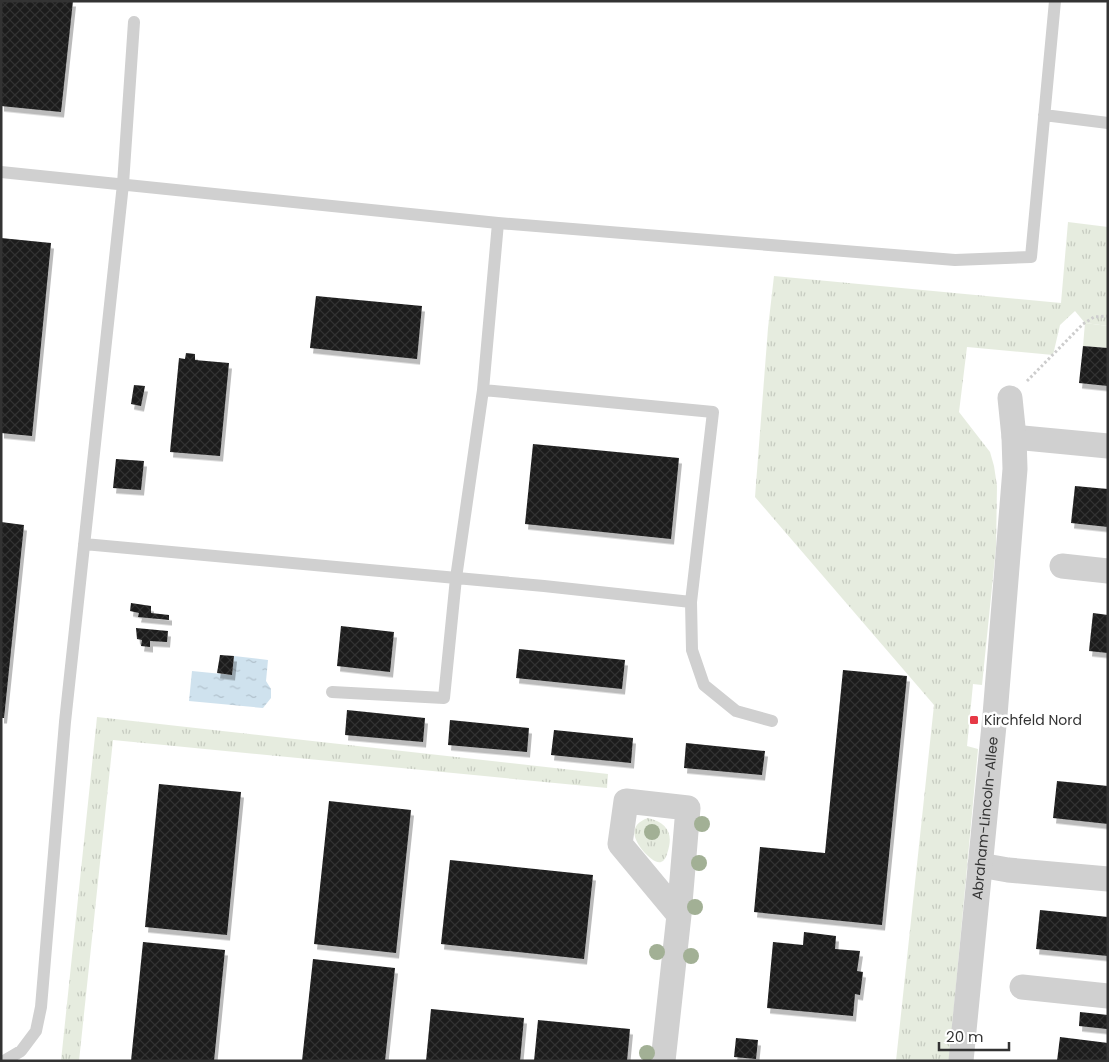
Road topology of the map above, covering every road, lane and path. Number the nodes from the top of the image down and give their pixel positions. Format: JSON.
{"nodes":[{"id":1,"x":1055,"y":1,"type":"edge"},
{"id":2,"x":134,"y":22,"type":"dead end"},
{"id":3,"x":1044,"y":115,"type":"junction"},
{"id":4,"x":1108,"y":123,"type":"edge"},
{"id":5,"x":1,"y":172,"type":"edge"},
{"id":6,"x":123,"y":184,"type":"junction"},
{"id":7,"x":498,"y":223,"type":"junction"},
{"id":8,"x":1108,"y":316,"type":"edge"},
{"id":9,"x":483,"y":390,"type":"junction"},
{"id":10,"x":1010,"y":398,"type":"joint"},
{"id":11,"x":1014,"y":437,"type":"junction"},
{"id":12,"x":1108,"y":446,"type":"edge"},
{"id":13,"x":84,"y":544,"type":"junction"},
{"id":14,"x":1062,"y":566,"type":"dead end"},
{"id":15,"x":1108,"y":570,"type":"edge"},
{"id":16,"x":456,"y":578,"type":"junction"},
{"id":17,"x":691,"y":602,"type":"junction"},
{"id":18,"x":332,"y":692,"type":"dead end"},
{"id":19,"x":772,"y":721,"type":"dead end"},
{"id":20,"x":980,"y":865,"type":"junction"},
{"id":21,"x":1108,"y":879,"type":"edge"},
{"id":22,"x":679,"y":915,"type":"dead end"},
{"id":23,"x":1022,"y":987,"type":"dead end"},
{"id":24,"x":1108,"y":996,"type":"edge"},
{"id":25,"x":4,"y":1061,"type":"edge"},
{"id":26,"x":663,"y":1061,"type":"edge"},
{"id":27,"x":961,"y":1061,"type":"edge"}],
"edges":[{"from":1,"to":3,"type":"lane"},
{"from":2,"to":6,"type":"lane"},
{"from":3,"to":4,"type":"lane"},
{"from":3,"to":7,"type":"lane"},
{"from":5,"to":6,"type":"lane"},
{"from":6,"to":7,"type":"lane"},
{"from":6,"to":13,"type":"lane"},
{"from":7,"to":9,"type":"lane"},
{"from":8,"to":10,"type":"path"},
{"from":9,"to":16,"type":"lane"},
{"from":9,"to":17,"type":"lane"},
{"from":10,"to":11,"type":"street","name":"Abraham-Lincoln-Allee"},
{"from":11,"to":12,"type":"street"},
{"from":11,"to":20,"type":"street","name":"Abraham-Lincoln-Allee"},
{"from":13,"to":16,"type":"lane"},
{"from":13,"to":25,"type":"lane"},
{"from":14,"to":15,"type":"street"},
{"from":16,"to":17,"type":"lane"},
{"from":16,"to":18,"type":"lane"},
{"from":17,"to":19,"type":"lane"},
{"from":20,"to":21,"type":"street"},
{"from":20,"to":27,"type":"street","name":"Abraham-Lincoln-Allee"},
{"from":22,"to":26,"type":"street"},
{"from":23,"to":24,"type":"street"}]}
